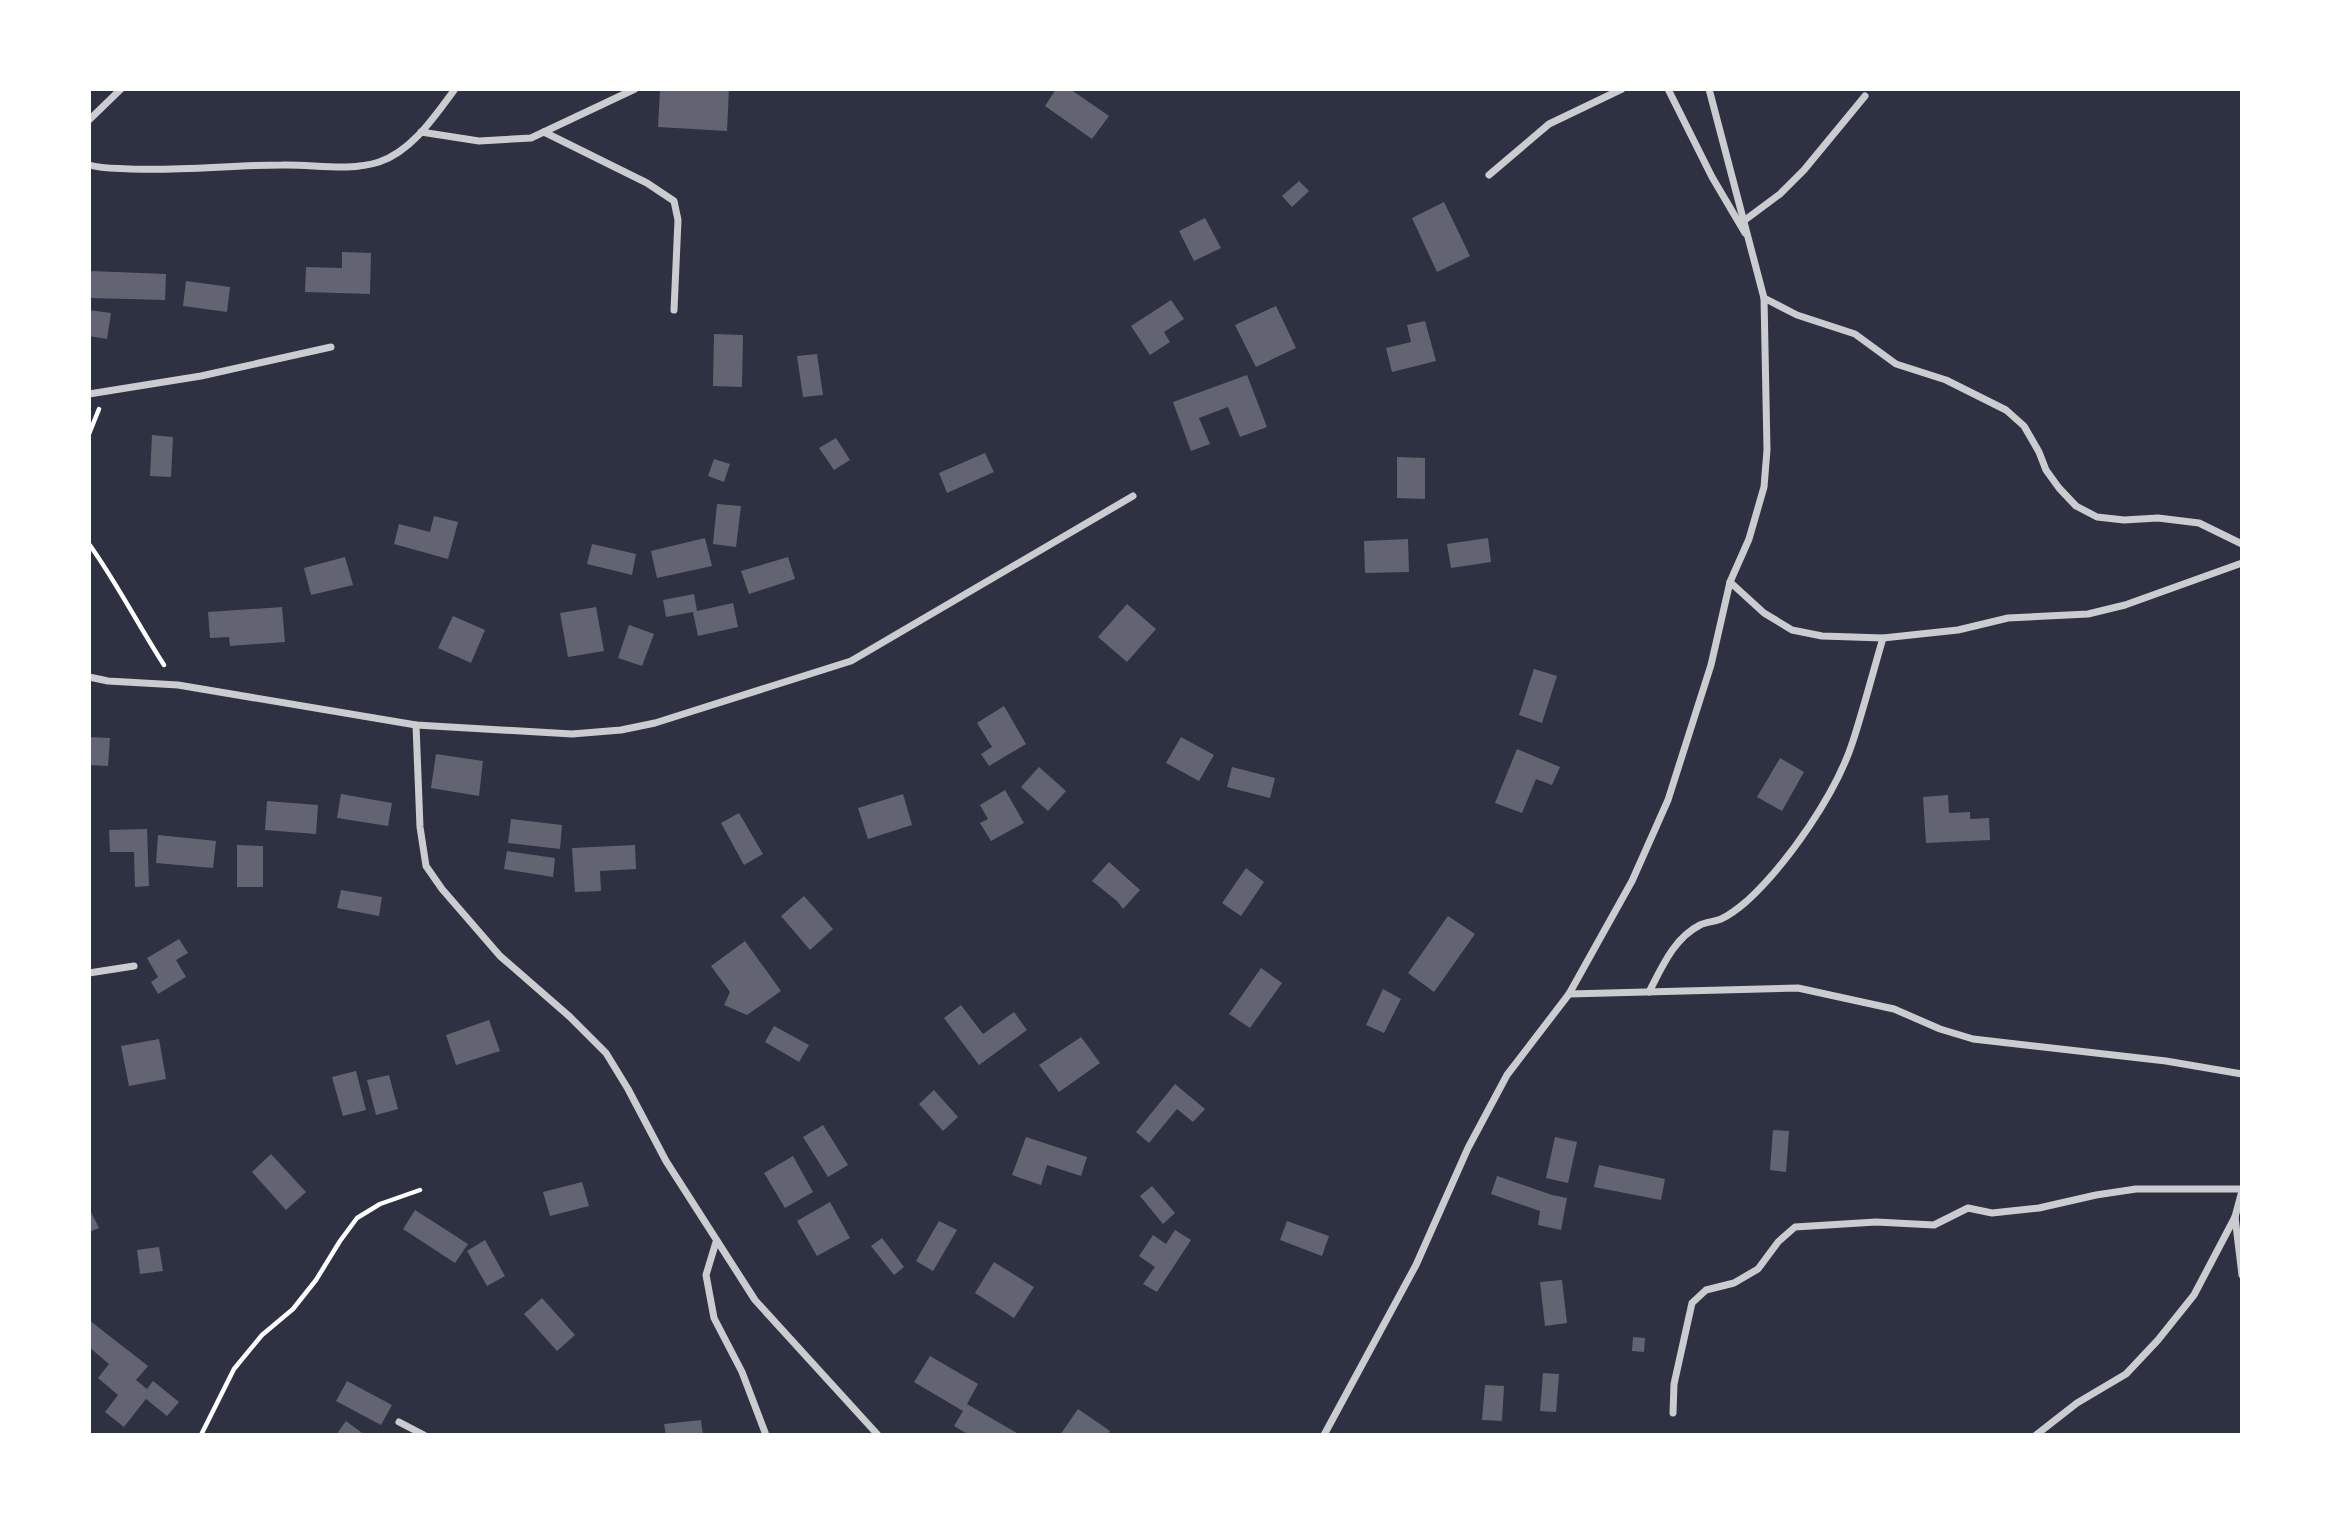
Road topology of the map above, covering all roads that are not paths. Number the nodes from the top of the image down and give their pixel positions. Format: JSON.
{"nodes":[{"id":1,"x":121,"y":89,"type":"edge"},
{"id":2,"x":455,"y":89,"type":"edge"},
{"id":3,"x":635,"y":89,"type":"edge"},
{"id":4,"x":1622,"y":89,"type":"edge"},
{"id":5,"x":1668,"y":89,"type":"edge"},
{"id":6,"x":1709,"y":89,"type":"edge"},
{"id":7,"x":1865,"y":96,"type":"dead end"},
{"id":8,"x":89,"y":120,"type":"edge"},
{"id":9,"x":421,"y":132,"type":"junction"},
{"id":10,"x":544,"y":132,"type":"junction"},
{"id":11,"x":89,"y":165,"type":"edge"},
{"id":12,"x":1489,"y":175,"type":"dead end"},
{"id":13,"x":1745,"y":220,"type":"junction"},
{"id":14,"x":1751,"y":242,"type":"junction"},
{"id":15,"x":1764,"y":298,"type":"junction"},
{"id":16,"x":674,"y":310,"type":"dead end"},
{"id":17,"x":331,"y":347,"type":"dead end"},
{"id":18,"x":89,"y":394,"type":"edge"},
{"id":19,"x":1133,"y":496,"type":"dead end"},
{"id":20,"x":2242,"y":544,"type":"edge"},
{"id":21,"x":2242,"y":563,"type":"edge"},
{"id":22,"x":1730,"y":582,"type":"junction"},
{"id":23,"x":1883,"y":638,"type":"junction"},
{"id":24,"x":89,"y":677,"type":"edge"},
{"id":25,"x":416,"y":725,"type":"junction"},
{"id":26,"x":134,"y":966,"type":"dead end"},
{"id":27,"x":89,"y":973,"type":"edge"},
{"id":28,"x":1649,"y":992,"type":"junction"},
{"id":29,"x":1569,"y":994,"type":"junction"},
{"id":30,"x":2242,"y":1074,"type":"edge"},
{"id":31,"x":2242,"y":1190,"type":"edge"},
{"id":32,"x":2235,"y":1217,"type":"junction"},
{"id":33,"x":716,"y":1242,"type":"junction"},
{"id":34,"x":2242,"y":1275,"type":"edge"},
{"id":35,"x":1673,"y":1413,"type":"dead end"},
{"id":36,"x":399,"y":1422,"type":"dead end"},
{"id":37,"x":424,"y":1435,"type":"edge"},
{"id":38,"x":766,"y":1435,"type":"edge"},
{"id":39,"x":878,"y":1435,"type":"edge"},
{"id":40,"x":1324,"y":1435,"type":"edge"},
{"id":41,"x":2036,"y":1435,"type":"edge"}],
"edges":[{"from":1,"to":8,"type":"street"},
{"from":2,"to":9,"type":"street"},
{"from":3,"to":10,"type":"street"},
{"from":4,"to":12,"type":"street"},
{"from":5,"to":14,"type":"street"},
{"from":6,"to":13,"type":"street"},
{"from":7,"to":13,"type":"street"},
{"from":9,"to":10,"type":"street"},
{"from":9,"to":11,"type":"street"},
{"from":10,"to":16,"type":"street"},
{"from":13,"to":14,"type":"street"},
{"from":14,"to":15,"type":"street"},
{"from":15,"to":20,"type":"street"},
{"from":15,"to":22,"type":"street"},
{"from":17,"to":18,"type":"street"},
{"from":19,"to":25,"type":"street"},
{"from":21,"to":23,"type":"street"},
{"from":22,"to":23,"type":"street"},
{"from":22,"to":29,"type":"street"},
{"from":23,"to":28,"type":"street"},
{"from":24,"to":25,"type":"street"},
{"from":25,"to":33,"type":"street"},
{"from":26,"to":27,"type":"street"},
{"from":28,"to":29,"type":"street"},
{"from":28,"to":30,"type":"street"},
{"from":29,"to":40,"type":"street"},
{"from":31,"to":32,"type":"street"},
{"from":31,"to":35,"type":"street"},
{"from":32,"to":34,"type":"street"},
{"from":32,"to":41,"type":"street"},
{"from":33,"to":38,"type":"street"},
{"from":33,"to":39,"type":"street"},
{"from":36,"to":37,"type":"street"}]}
